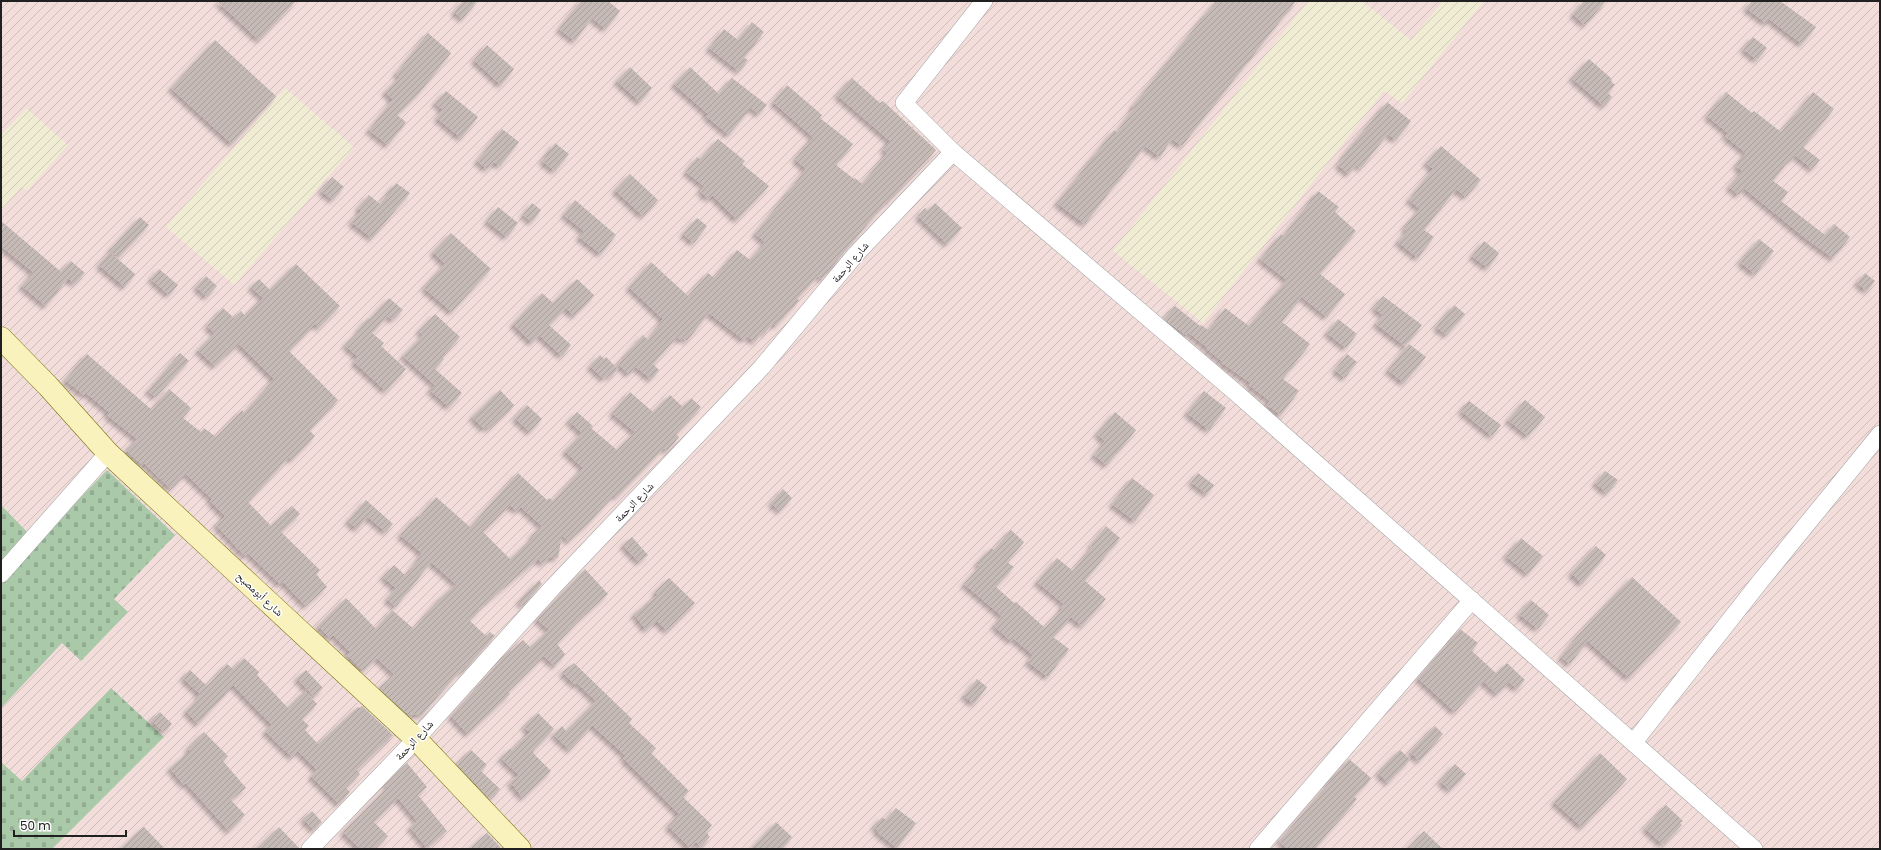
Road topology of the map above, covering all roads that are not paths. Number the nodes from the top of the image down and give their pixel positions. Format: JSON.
{"nodes":[{"id":1,"x":984,"y":1,"type":"edge"},
{"id":2,"x":954,"y":152,"type":"junction"},
{"id":3,"x":1,"y":338,"type":"edge"},
{"id":4,"x":1880,"y":434,"type":"edge"},
{"id":5,"x":108,"y":453,"type":"junction"},
{"id":6,"x":1,"y":574,"type":"edge"},
{"id":7,"x":1472,"y":600,"type":"junction"},
{"id":8,"x":416,"y":739,"type":"junction"},
{"id":9,"x":1634,"y":742,"type":"junction"},
{"id":10,"x":310,"y":849,"type":"edge"},
{"id":11,"x":520,"y":849,"type":"edge"},
{"id":12,"x":1258,"y":849,"type":"edge"},
{"id":13,"x":1754,"y":849,"type":"edge"}],
"edges":[{"from":1,"to":2,"type":"street"},
{"from":2,"to":7,"type":"street"},
{"from":2,"to":8,"type":"street","name":"شارع الرحمة"},
{"from":3,"to":5,"type":"street","name":"شارع أبومصبح"},
{"from":4,"to":9,"type":"street"},
{"from":5,"to":6,"type":"street"},
{"from":5,"to":8,"type":"street","name":"شارع أبومصبح"},
{"from":7,"to":9,"type":"street"},
{"from":7,"to":12,"type":"street"},
{"from":8,"to":10,"type":"street","name":"شارع الرحمة"},
{"from":8,"to":11,"type":"street","name":"شارع أبومصبح"},
{"from":9,"to":13,"type":"street"}]}
